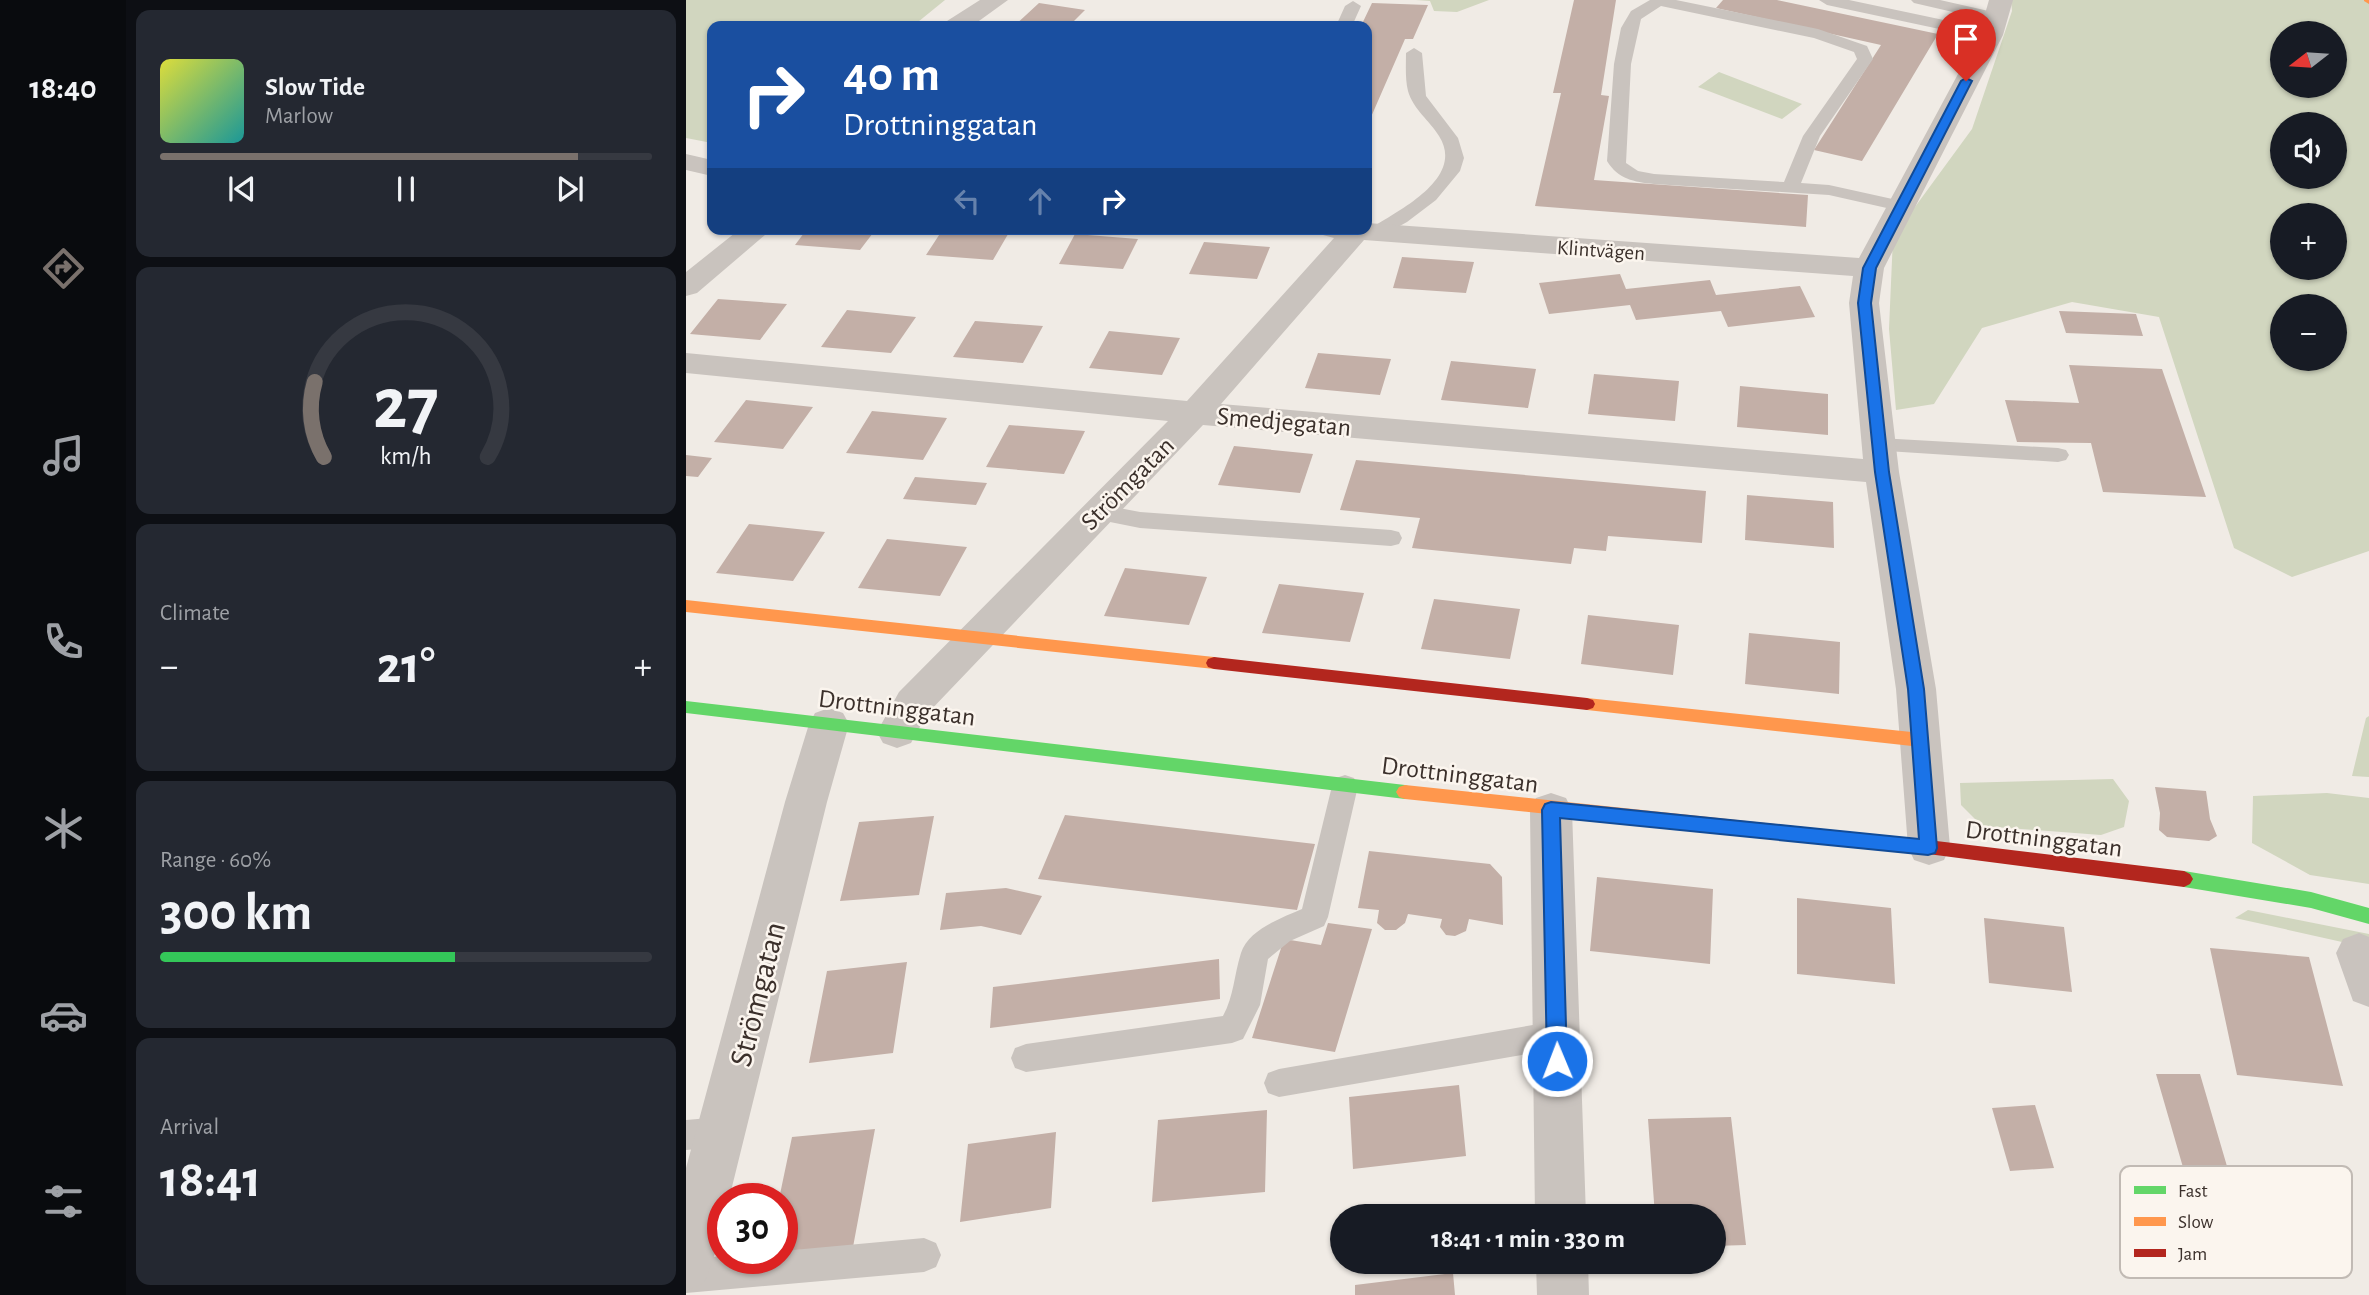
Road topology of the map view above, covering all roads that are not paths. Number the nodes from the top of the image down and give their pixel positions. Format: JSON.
{"nodes":[{"id":1,"x":996,"y":0,"type":"edge"},
{"id":2,"x":1827,"y":0,"type":"edge"},
{"id":3,"x":1919,"y":0,"type":"edge"},
{"id":4,"x":1660,"y":1,"type":"edge"},
{"id":5,"x":1353,"y":6,"type":"dead end"},
{"id":6,"x":1996,"y":18,"type":"edge"},
{"id":7,"x":964,"y":21,"type":"edge"},
{"id":8,"x":1346,"y":21,"type":"edge"},
{"id":9,"x":1414,"y":53,"type":"dead end"},
{"id":10,"x":686,"y":162,"type":"edge"},
{"id":11,"x":707,"y":167,"type":"edge"},
{"id":12,"x":1791,"y":187,"type":"junction"},
{"id":13,"x":1900,"y":206,"type":"junction"},
{"id":14,"x":1372,"y":225,"type":"edge"},
{"id":15,"x":1372,"y":232,"type":"edge"},
{"id":16,"x":750,"y":235,"type":"edge"},
{"id":17,"x":1351,"y":235,"type":"edge"},
{"id":18,"x":1869,"y":268,"type":"junction"},
{"id":19,"x":691,"y":277,"type":"edge"},
{"id":20,"x":686,"y":363,"type":"edge"},
{"id":21,"x":1195,"y":413,"type":"junction"},
{"id":22,"x":2058,"y":455,"type":"dead end"},
{"id":23,"x":1881,"y":459,"type":"junction"},
{"id":24,"x":1098,"y":512,"type":"junction"},
{"id":25,"x":1391,"y":538,"type":"dead end"},
{"id":26,"x":686,"y":607,"type":"edge"},
{"id":27,"x":975,"y":637,"type":"junction"},
{"id":28,"x":686,"y":707,"type":"edge"},
{"id":29,"x":830,"y":724,"type":"junction"},
{"id":30,"x":897,"y":732,"type":"junction"},
{"id":31,"x":1921,"y":740,"type":"junction"},
{"id":32,"x":1345,"y":786,"type":"junction"},
{"id":33,"x":1551,"y":810,"type":"junction"},
{"id":34,"x":1928,"y":848,"type":"junction"},
{"id":35,"x":2311,"y":900,"type":"junction"},
{"id":36,"x":2369,"y":900,"type":"edge"},
{"id":37,"x":2366,"y":951,"type":"edge"},
{"id":38,"x":1556,"y":1035,"type":"junction"},
{"id":39,"x":1026,"y":1058,"type":"dead end"},
{"id":40,"x":1279,"y":1083,"type":"dead end"},
{"id":41,"x":704,"y":1133,"type":"edge"},
{"id":42,"x":1561,"y":1204,"type":"edge"},
{"id":43,"x":925,"y":1255,"type":"dead end"},
{"id":44,"x":686,"y":1265,"type":"edge"},
{"id":45,"x":1562,"y":1274,"type":"edge"},
{"id":46,"x":686,"y":1276,"type":"edge"},
{"id":47,"x":1563,"y":1295,"type":"edge"}],
"edges":[{"from":1,"to":7,"type":"street"},
{"from":2,"to":6,"type":"lane"},
{"from":3,"to":6,"type":"lane"},
{"from":4,"to":12,"type":"lane"},
{"from":4,"to":12,"type":"lane"},
{"from":5,"to":8,"type":"lane"},
{"from":6,"to":13,"type":"street"},
{"from":9,"to":14,"type":"lane"},
{"from":10,"to":11,"type":"street"},
{"from":12,"to":13,"type":"lane"},
{"from":13,"to":18,"type":"street"},
{"from":15,"to":18,"type":"street","name":"Klintvägen"},
{"from":16,"to":19,"type":"street"},
{"from":17,"to":21,"type":"street","name":"Strömgatan"},
{"from":18,"to":23,"type":"street"},
{"from":20,"to":21,"type":"street","name":"Smedjegatan"},
{"from":21,"to":23,"type":"street","name":"Smedjegatan"},
{"from":21,"to":24,"type":"street","name":"Strömgatan"},
{"from":22,"to":23,"type":"lane"},
{"from":23,"to":31,"type":"street"},
{"from":24,"to":25,"type":"lane"},
{"from":24,"to":27,"type":"street","name":"Strömgatan"},
{"from":26,"to":27,"type":"street"},
{"from":27,"to":30,"type":"street","name":"Strömgatan"},
{"from":27,"to":31,"type":"street"},
{"from":28,"to":29,"type":"street","name":"Drottninggatan"},
{"from":29,"to":30,"type":"street","name":"Drottninggatan"},
{"from":29,"to":41,"type":"street","name":"Strömgatan"},
{"from":30,"to":32,"type":"street","name":"Drottninggatan"},
{"from":31,"to":34,"type":"street"},
{"from":32,"to":33,"type":"street","name":"Drottninggatan"},
{"from":32,"to":39,"type":"lane"},
{"from":33,"to":34,"type":"street","name":"Drottninggatan"},
{"from":33,"to":38,"type":"street"},
{"from":34,"to":35,"type":"street","name":"Drottninggatan"},
{"from":35,"to":36,"type":"street","name":"Drottninggatan"},
{"from":35,"to":37,"type":"street","name":"Drottninggatan"},
{"from":38,"to":40,"type":"lane"},
{"from":38,"to":42,"type":"street"},
{"from":41,"to":44,"type":"street","name":"Strömgatan"},
{"from":43,"to":46,"type":"lane"},
{"from":45,"to":47,"type":"street"}]}
